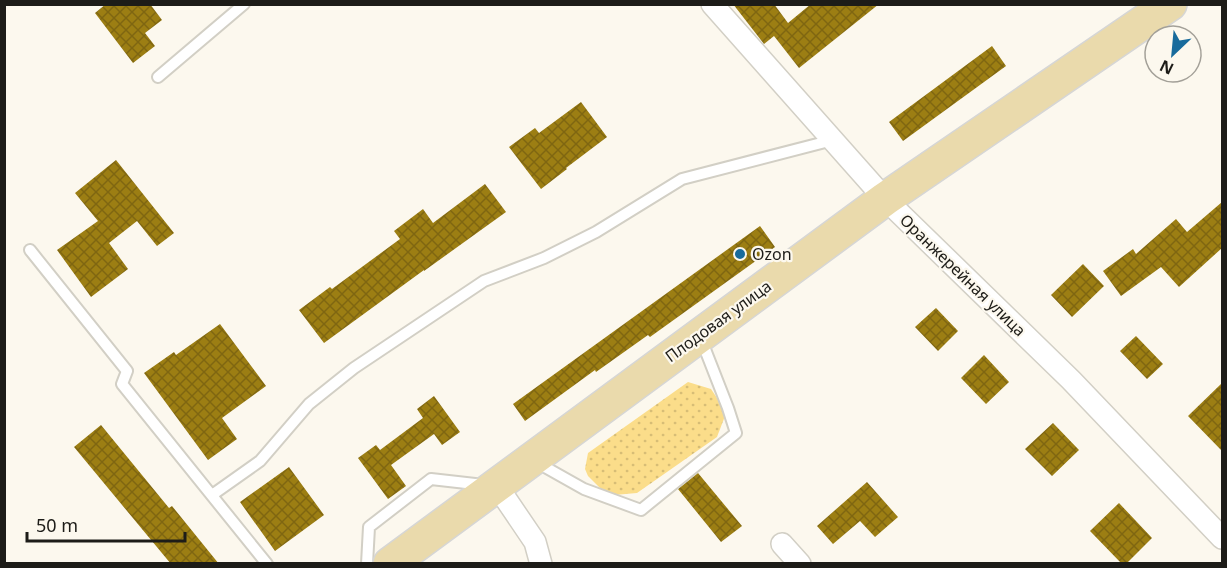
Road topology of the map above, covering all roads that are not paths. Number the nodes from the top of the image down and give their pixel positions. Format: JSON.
{"nodes":[{"id":1,"x":244,"y":4,"type":"edge"},
{"id":2,"x":712,"y":4,"type":"edge"},
{"id":3,"x":1170,"y":4,"type":"edge"},
{"id":4,"x":158,"y":76,"type":"dead end"},
{"id":5,"x":833,"y":140,"type":"junction"},
{"id":6,"x":885,"y":199,"type":"junction"},
{"id":7,"x":30,"y":250,"type":"dead end"},
{"id":8,"x":700,"y":335,"type":"junction"},
{"id":9,"x":530,"y":459,"type":"junction"},
{"id":10,"x":496,"y":486,"type":"junction"},
{"id":11,"x":212,"y":495,"type":"junction"},
{"id":12,"x":1222,"y":538,"type":"edge"},
{"id":13,"x":782,"y":544,"type":"dead end"},
{"id":14,"x":267,"y":564,"type":"edge"},
{"id":15,"x":367,"y":564,"type":"edge"},
{"id":16,"x":390,"y":564,"type":"edge"},
{"id":17,"x":541,"y":564,"type":"edge"},
{"id":18,"x":800,"y":564,"type":"edge"}],
"edges":[{"from":1,"to":4,"type":"lane"},
{"from":2,"to":5,"type":"street","name":"Оранжерейная улица"},
{"from":3,"to":6,"type":"main road","name":"Плодовая улица"},
{"from":5,"to":6,"type":"street","name":"Оранжерейная улица"},
{"from":5,"to":11,"type":"lane"},
{"from":6,"to":8,"type":"main road","name":"Плодовая улица"},
{"from":6,"to":12,"type":"street","name":"Оранжерейная улица"},
{"from":7,"to":11,"type":"lane"},
{"from":8,"to":9,"type":"main road","name":"Плодовая улица"},
{"from":8,"to":9,"type":"lane"},
{"from":9,"to":10,"type":"main road","name":"Плодовая улица"},
{"from":10,"to":15,"type":"lane"},
{"from":10,"to":16,"type":"main road","name":"Плодовая улица"},
{"from":10,"to":17,"type":"street"},
{"from":11,"to":14,"type":"lane"},
{"from":13,"to":18,"type":"street"}]}
